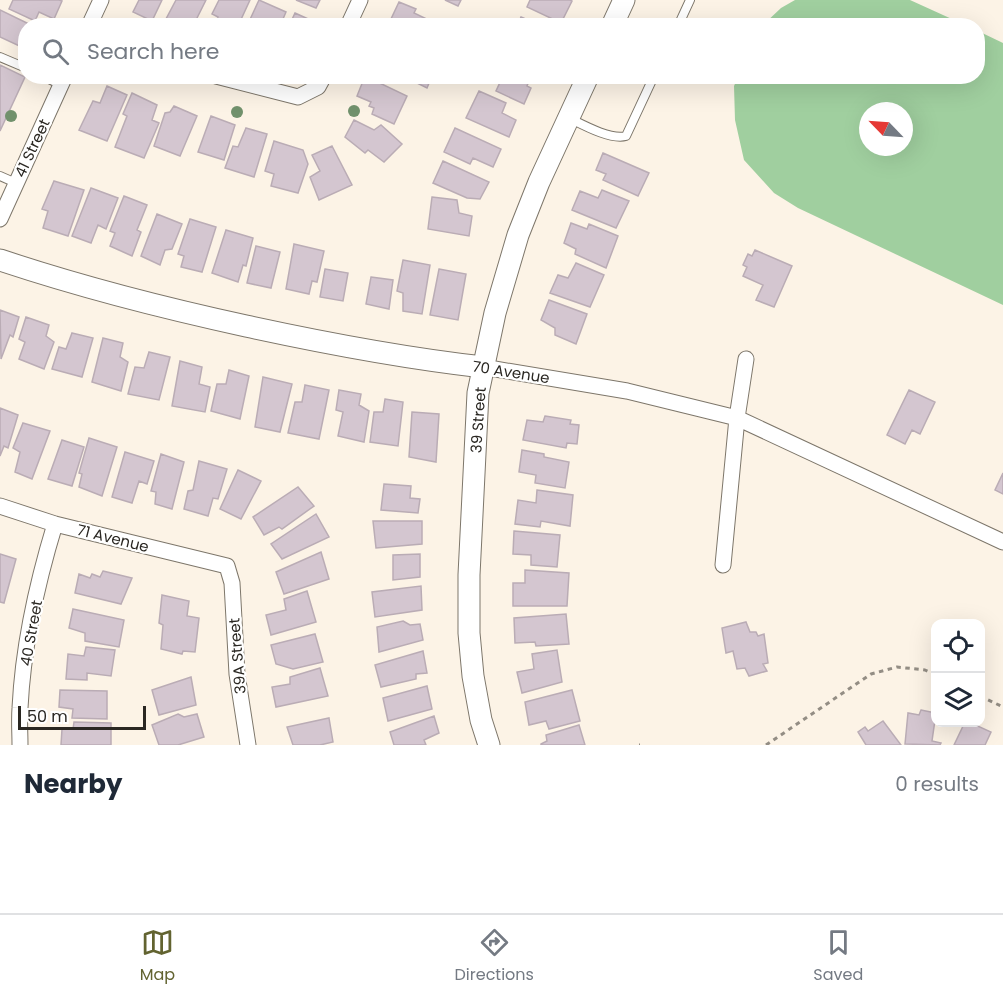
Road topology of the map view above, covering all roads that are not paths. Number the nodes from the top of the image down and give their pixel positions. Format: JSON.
{"nodes":[{"id":1,"x":101,"y":0,"type":"edge"},
{"id":2,"x":360,"y":0,"type":"edge"},
{"id":3,"x":624,"y":0,"type":"edge"},
{"id":4,"x":690,"y":0,"type":"edge"},
{"id":5,"x":93,"y":18,"type":"edge"},
{"id":6,"x":352,"y":18,"type":"edge"},
{"id":7,"x":616,"y":18,"type":"edge"},
{"id":8,"x":682,"y":18,"type":"edge"},
{"id":9,"x":0,"y":57,"type":"edge"},
{"id":10,"x":18,"y":65,"type":"edge"},
{"id":11,"x":62,"y":84,"type":"edge"},
{"id":12,"x":249,"y":84,"type":"edge"},
{"id":13,"x":318,"y":84,"type":"edge"},
{"id":14,"x":584,"y":84,"type":"edge"},
{"id":15,"x":650,"y":84,"type":"edge"},
{"id":16,"x":569,"y":118,"type":"junction"},
{"id":17,"x":0,"y":176,"type":"edge"},
{"id":18,"x":16,"y":183,"type":"junction"},
{"id":19,"x":0,"y":219,"type":"edge"},
{"id":20,"x":0,"y":260,"type":"edge"},
{"id":21,"x":746,"y":359,"type":"dead end"},
{"id":22,"x":483,"y":367,"type":"junction"},
{"id":23,"x":737,"y":418,"type":"junction"},
{"id":24,"x":0,"y":506,"type":"edge"},
{"id":25,"x":55,"y":524,"type":"junction"},
{"id":26,"x":1003,"y":542,"type":"edge"},
{"id":27,"x":723,"y":565,"type":"dead end"},
{"id":28,"x":227,"y":566,"type":"joint"},
{"id":29,"x":20,"y":745,"type":"edge"},
{"id":30,"x":248,"y":745,"type":"edge"},
{"id":31,"x":489,"y":745,"type":"edge"}],
"edges":[{"from":1,"to":5,"type":"street"},
{"from":2,"to":6,"type":"street"},
{"from":3,"to":7,"type":"street"},
{"from":4,"to":8,"type":"lane"},
{"from":9,"to":10,"type":"lane"},
{"from":11,"to":18,"type":"street","name":"41 Street"},
{"from":12,"to":13,"type":"street"},
{"from":14,"to":16,"type":"street","name":"39 Street"},
{"from":15,"to":16,"type":"lane"},
{"from":16,"to":22,"type":"street","name":"39 Street"},
{"from":17,"to":18,"type":"lane"},
{"from":18,"to":19,"type":"street","name":"41 Street"},
{"from":20,"to":22,"type":"street","name":"70 Avenue"},
{"from":21,"to":23,"type":"street"},
{"from":22,"to":23,"type":"street","name":"70 Avenue"},
{"from":22,"to":31,"type":"street","name":"39 Street"},
{"from":23,"to":26,"type":"street","name":"70 Avenue"},
{"from":23,"to":27,"type":"street"},
{"from":24,"to":25,"type":"street","name":"71 Avenue"},
{"from":25,"to":28,"type":"street","name":"71 Avenue"},
{"from":25,"to":29,"type":"street","name":"40 Street"},
{"from":28,"to":30,"type":"street","name":"39A Street"}]}
